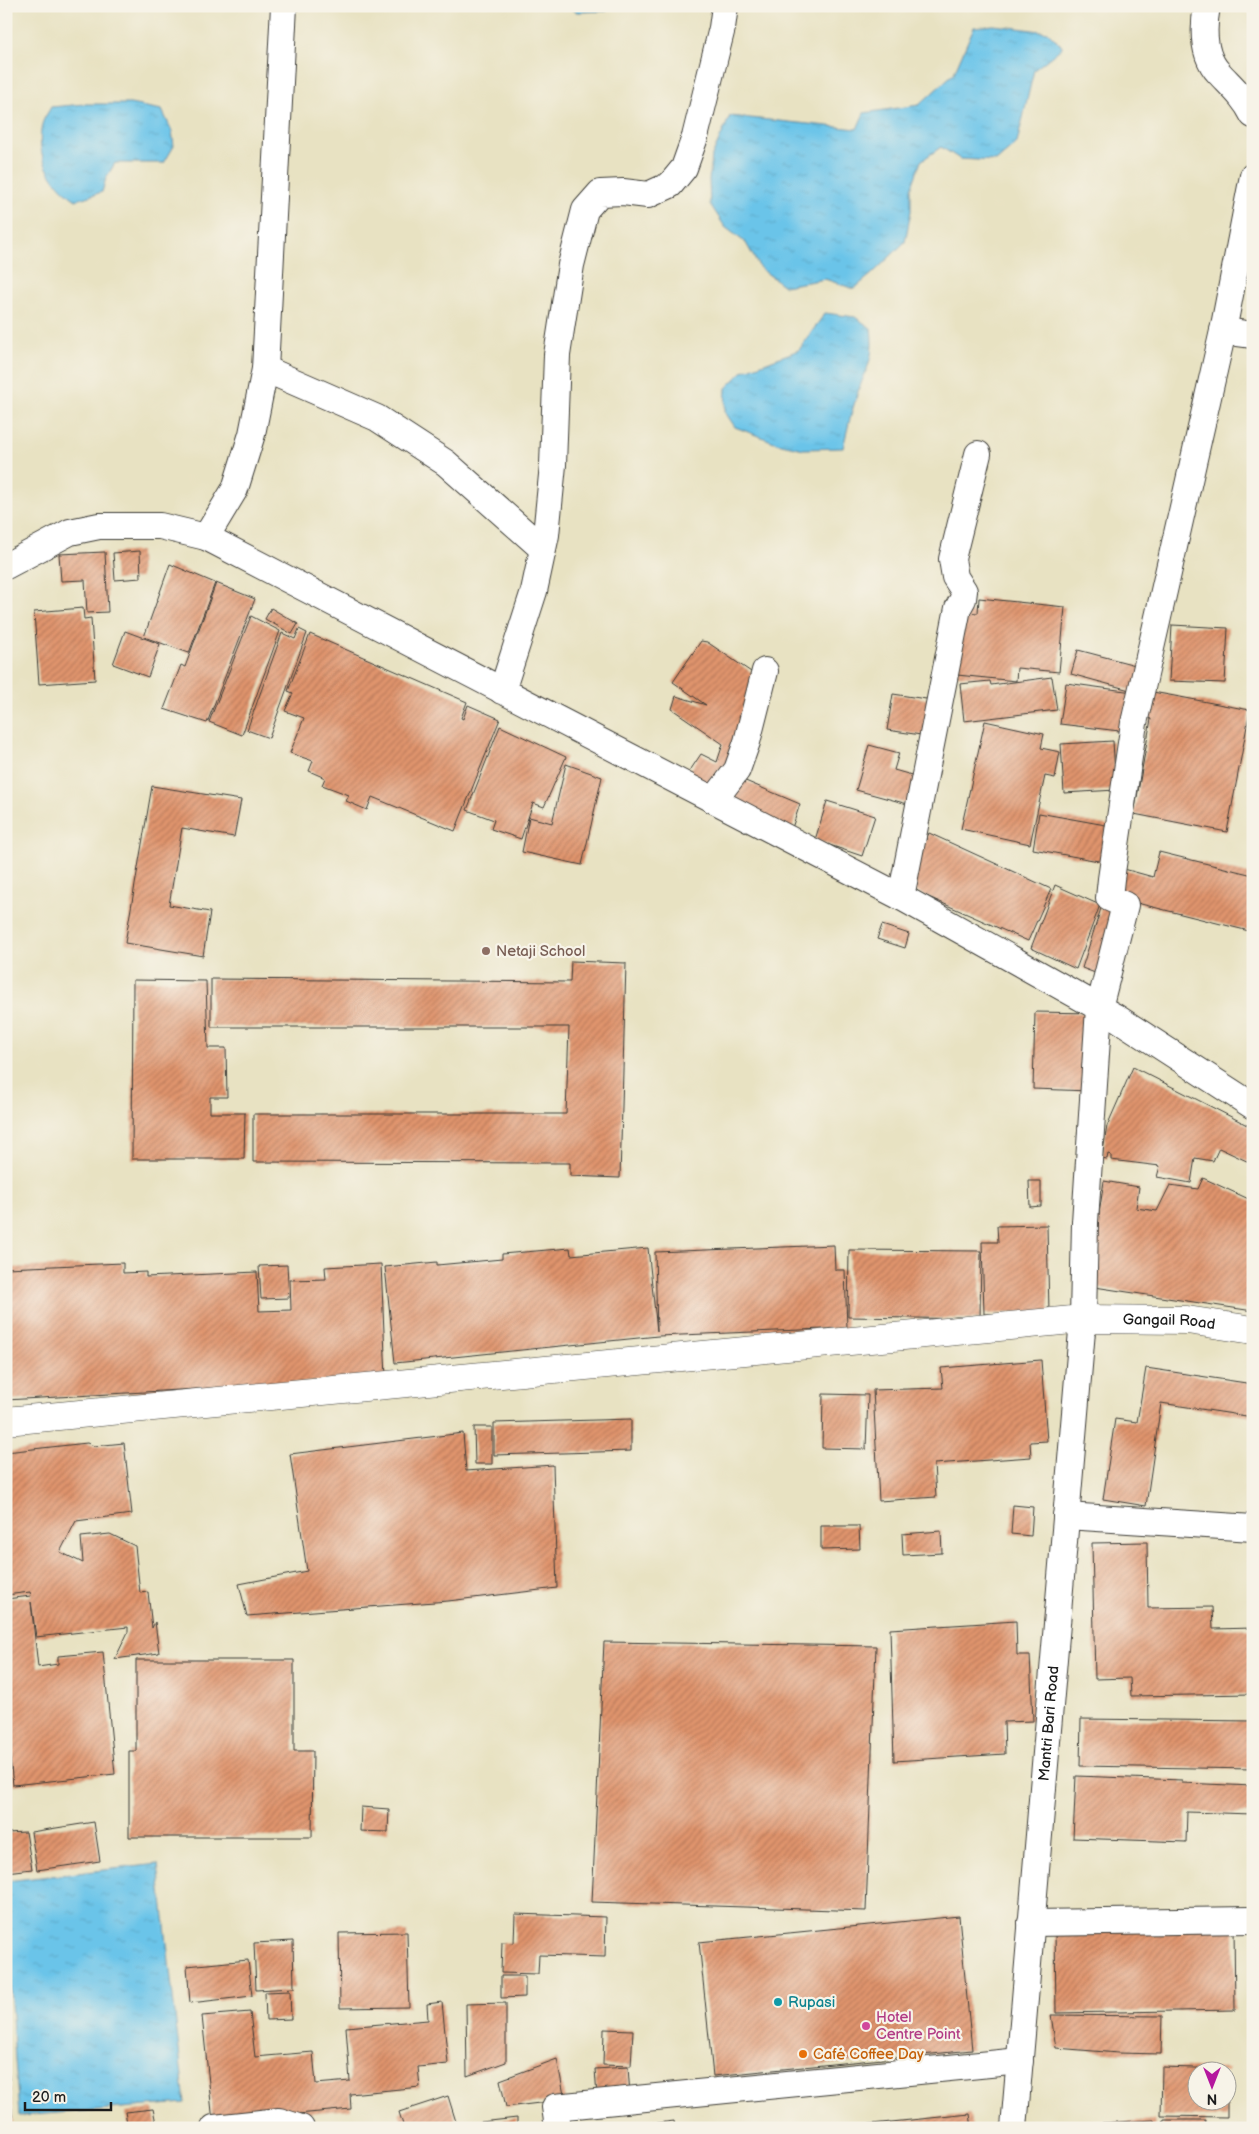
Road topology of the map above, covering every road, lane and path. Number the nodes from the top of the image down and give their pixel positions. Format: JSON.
{"nodes":[{"id":1,"x":284,"y":6,"type":"edge"},
{"id":2,"x":725,"y":6,"type":"edge"},
{"id":3,"x":1206,"y":6,"type":"edge"},
{"id":4,"x":1253,"y":115,"type":"edge"},
{"id":5,"x":1253,"y":176,"type":"edge"},
{"id":6,"x":1223,"y":331,"type":"junction"},
{"id":7,"x":1253,"y":335,"type":"edge"},
{"id":8,"x":265,"y":369,"type":"junction"},
{"id":9,"x":978,"y":454,"type":"dead end"},
{"id":10,"x":206,"y":537,"type":"junction"},
{"id":11,"x":543,"y":549,"type":"junction"},
{"id":12,"x":6,"y":566,"type":"edge"},
{"id":13,"x":765,"y":671,"type":"dead end"},
{"id":14,"x":502,"y":691,"type":"junction"},
{"id":15,"x":714,"y":800,"type":"junction"},
{"id":16,"x":900,"y":896,"type":"junction"},
{"id":17,"x":1099,"y":1008,"type":"junction"},
{"id":18,"x":1253,"y":1106,"type":"edge"},
{"id":19,"x":1084,"y":1320,"type":"junction"},
{"id":20,"x":1253,"y":1330,"type":"edge"},
{"id":21,"x":6,"y":1421,"type":"edge"},
{"id":22,"x":1066,"y":1516,"type":"junction"},
{"id":23,"x":1253,"y":1528,"type":"edge"},
{"id":24,"x":1253,"y":1920,"type":"edge"},
{"id":25,"x":1031,"y":1923,"type":"junction"},
{"id":26,"x":1020,"y":2061,"type":"junction"},
{"id":27,"x":214,"y":2128,"type":"edge"},
{"id":28,"x":300,"y":2128,"type":"edge"},
{"id":29,"x":558,"y":2128,"type":"edge"},
{"id":30,"x":1014,"y":2128,"type":"edge"}],
"edges":[{"from":1,"to":8,"type":"street"},
{"from":2,"to":11,"type":"street"},
{"from":3,"to":4,"type":"street"},
{"from":5,"to":6,"type":"street"},
{"from":6,"to":7,"type":"street"},
{"from":6,"to":17,"type":"street","name":"Mantri Bari Road"},
{"from":8,"to":10,"type":"street"},
{"from":8,"to":11,"type":"street"},
{"from":9,"to":16,"type":"street"},
{"from":10,"to":12,"type":"street"},
{"from":10,"to":14,"type":"street"},
{"from":11,"to":14,"type":"street"},
{"from":13,"to":15,"type":"street"},
{"from":14,"to":15,"type":"street"},
{"from":15,"to":16,"type":"street"},
{"from":16,"to":17,"type":"street"},
{"from":17,"to":18,"type":"street"},
{"from":17,"to":19,"type":"street","name":"Mantri Bari Road"},
{"from":19,"to":20,"type":"street","name":"Gangail Road"},
{"from":19,"to":21,"type":"street","name":"Gangail Road"},
{"from":19,"to":22,"type":"street","name":"Mantri Bari Road"},
{"from":22,"to":23,"type":"street"},
{"from":22,"to":25,"type":"street","name":"Mantri Bari Road"},
{"from":24,"to":25,"type":"street"},
{"from":25,"to":26,"type":"street","name":"Mantri Bari Road"},
{"from":26,"to":29,"type":"street"},
{"from":26,"to":30,"type":"street","name":"Mantri Bari Road"},
{"from":27,"to":28,"type":"street"}]}
